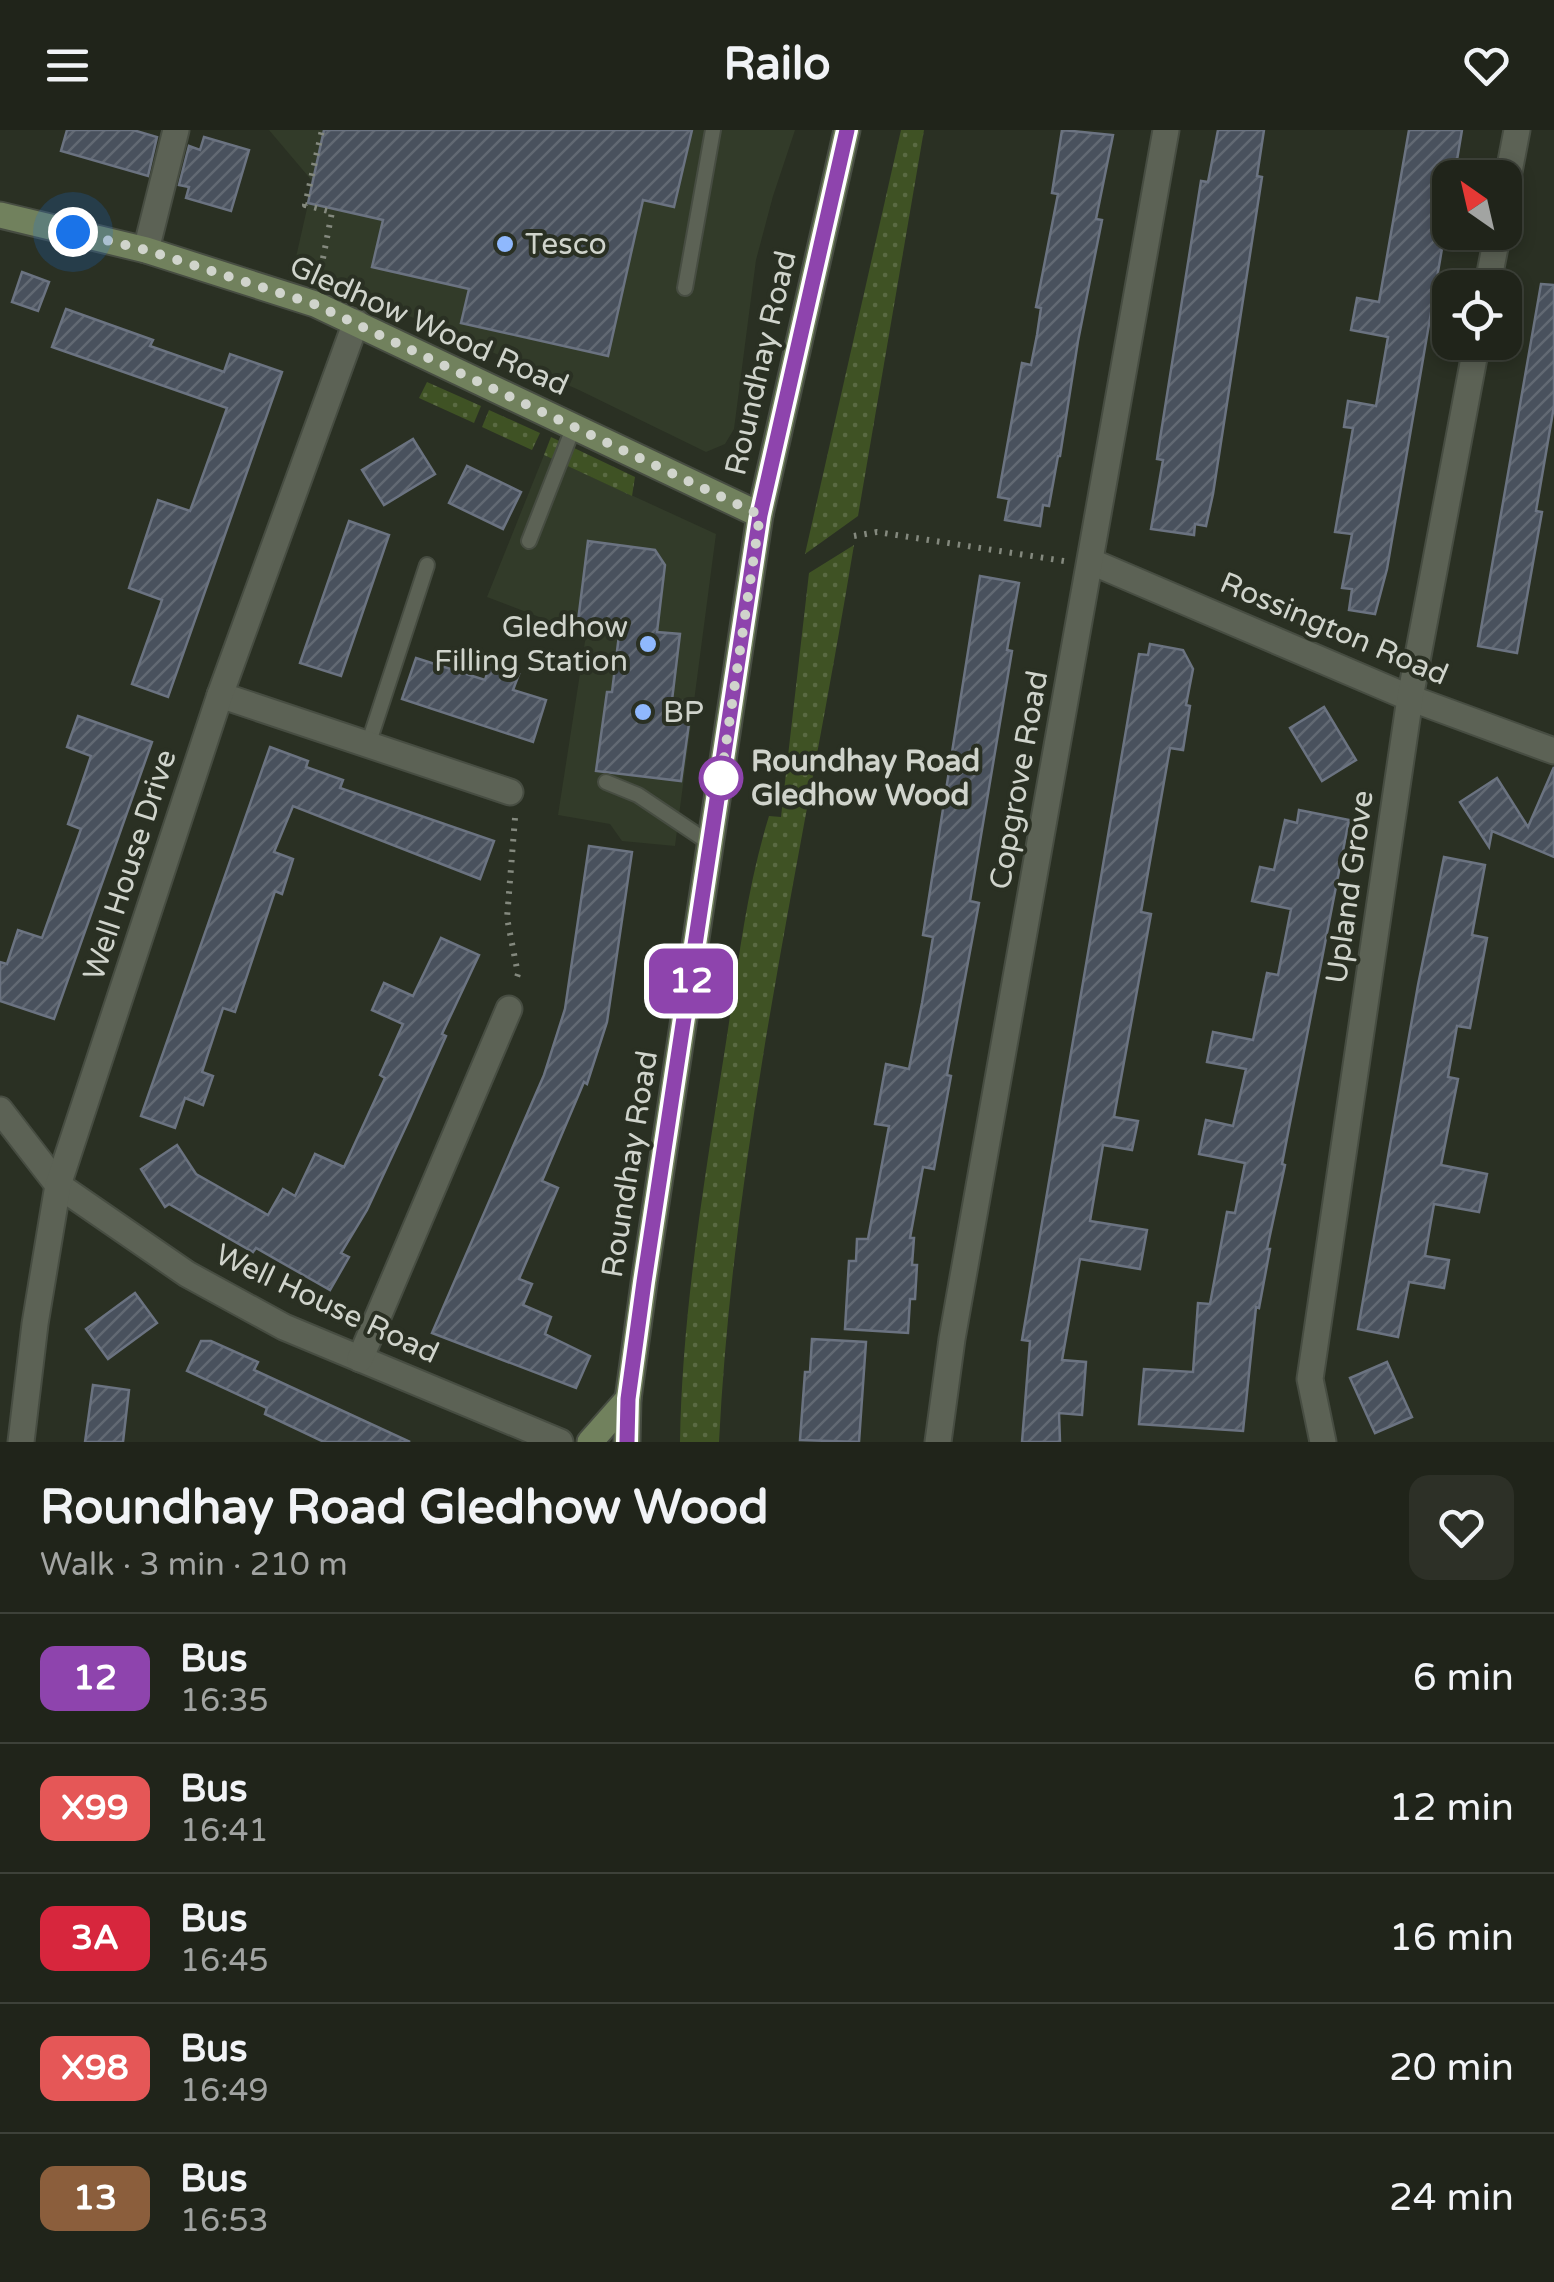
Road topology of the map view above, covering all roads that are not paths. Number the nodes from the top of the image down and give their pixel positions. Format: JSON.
{"nodes":[{"id":1,"x":176,"y":130,"type":"edge"},
{"id":2,"x":713,"y":130,"type":"edge"},
{"id":3,"x":848,"y":130,"type":"edge"},
{"id":4,"x":1166,"y":130,"type":"edge"},
{"id":5,"x":1517,"y":130,"type":"edge"},
{"id":6,"x":1511,"y":160,"type":"edge"},
{"id":7,"x":0,"y":215,"type":"edge"},
{"id":8,"x":146,"y":250,"type":"junction"},
{"id":9,"x":685,"y":288,"type":"dead end"},
{"id":10,"x":356,"y":322,"type":"junction"},
{"id":11,"x":1474,"y":360,"type":"edge"},
{"id":12,"x":574,"y":426,"type":"junction"},
{"id":13,"x":760,"y":515,"type":"junction"},
{"id":14,"x":528,"y":541,"type":"dead end"},
{"id":15,"x":1092,"y":562,"type":"junction"},
{"id":16,"x":427,"y":565,"type":"dead end"},
{"id":17,"x":220,"y":695,"type":"junction"},
{"id":18,"x":1410,"y":698,"type":"junction"},
{"id":19,"x":368,"y":745,"type":"junction"},
{"id":20,"x":1554,"y":750,"type":"edge"},
{"id":21,"x":606,"y":782,"type":"dead end"},
{"id":22,"x":510,"y":792,"type":"road end"},
{"id":23,"x":711,"y":844,"type":"junction"},
{"id":24,"x":509,"y":1009,"type":"road end"},
{"id":25,"x":0,"y":1110,"type":"edge"},
{"id":26,"x":58,"y":1185,"type":"junction"},
{"id":27,"x":360,"y":1359,"type":"junction"},
{"id":28,"x":628,"y":1399,"type":"junction"},
{"id":29,"x":21,"y":1442,"type":"edge"},
{"id":30,"x":560,"y":1442,"type":"edge"},
{"id":31,"x":590,"y":1442,"type":"edge"},
{"id":32,"x":628,"y":1442,"type":"edge"},
{"id":33,"x":938,"y":1442,"type":"edge"},
{"id":34,"x":1323,"y":1442,"type":"edge"}],
"edges":[{"from":1,"to":8,"type":"street"},
{"from":2,"to":9,"type":"lane"},
{"from":3,"to":13,"type":"street","name":"Roundhay Road"},
{"from":4,"to":15,"type":"street","name":"Copgrove Road"},
{"from":5,"to":6,"type":"street"},
{"from":7,"to":8,"type":"street","name":"Gledhow Wood Road"},
{"from":8,"to":10,"type":"street","name":"Gledhow Wood Road"},
{"from":10,"to":12,"type":"street","name":"Gledhow Wood Road"},
{"from":10,"to":17,"type":"street","name":"Well House Drive"},
{"from":11,"to":18,"type":"street","name":"Upland Grove"},
{"from":12,"to":13,"type":"street","name":"Gledhow Wood Road"},
{"from":12,"to":14,"type":"lane"},
{"from":13,"to":23,"type":"street","name":"Roundhay Road"},
{"from":15,"to":18,"type":"street","name":"Rossington Road"},
{"from":15,"to":33,"type":"street","name":"Copgrove Road"},
{"from":16,"to":19,"type":"lane"},
{"from":17,"to":19,"type":"street"},
{"from":17,"to":26,"type":"street","name":"Well House Drive"},
{"from":18,"to":20,"type":"street","name":"Rossington Road"},
{"from":18,"to":34,"type":"street","name":"Upland Grove"},
{"from":19,"to":22,"type":"street"},
{"from":21,"to":23,"type":"lane"},
{"from":23,"to":28,"type":"street","name":"Roundhay Road"},
{"from":24,"to":27,"type":"street"},
{"from":25,"to":26,"type":"street","name":"Well House Road"},
{"from":26,"to":27,"type":"street","name":"Well House Road"},
{"from":26,"to":29,"type":"street","name":"Well House Drive"},
{"from":27,"to":30,"type":"street","name":"Well House Road"},
{"from":28,"to":31,"type":"street"},
{"from":28,"to":32,"type":"street","name":"Roundhay Road"}]}
